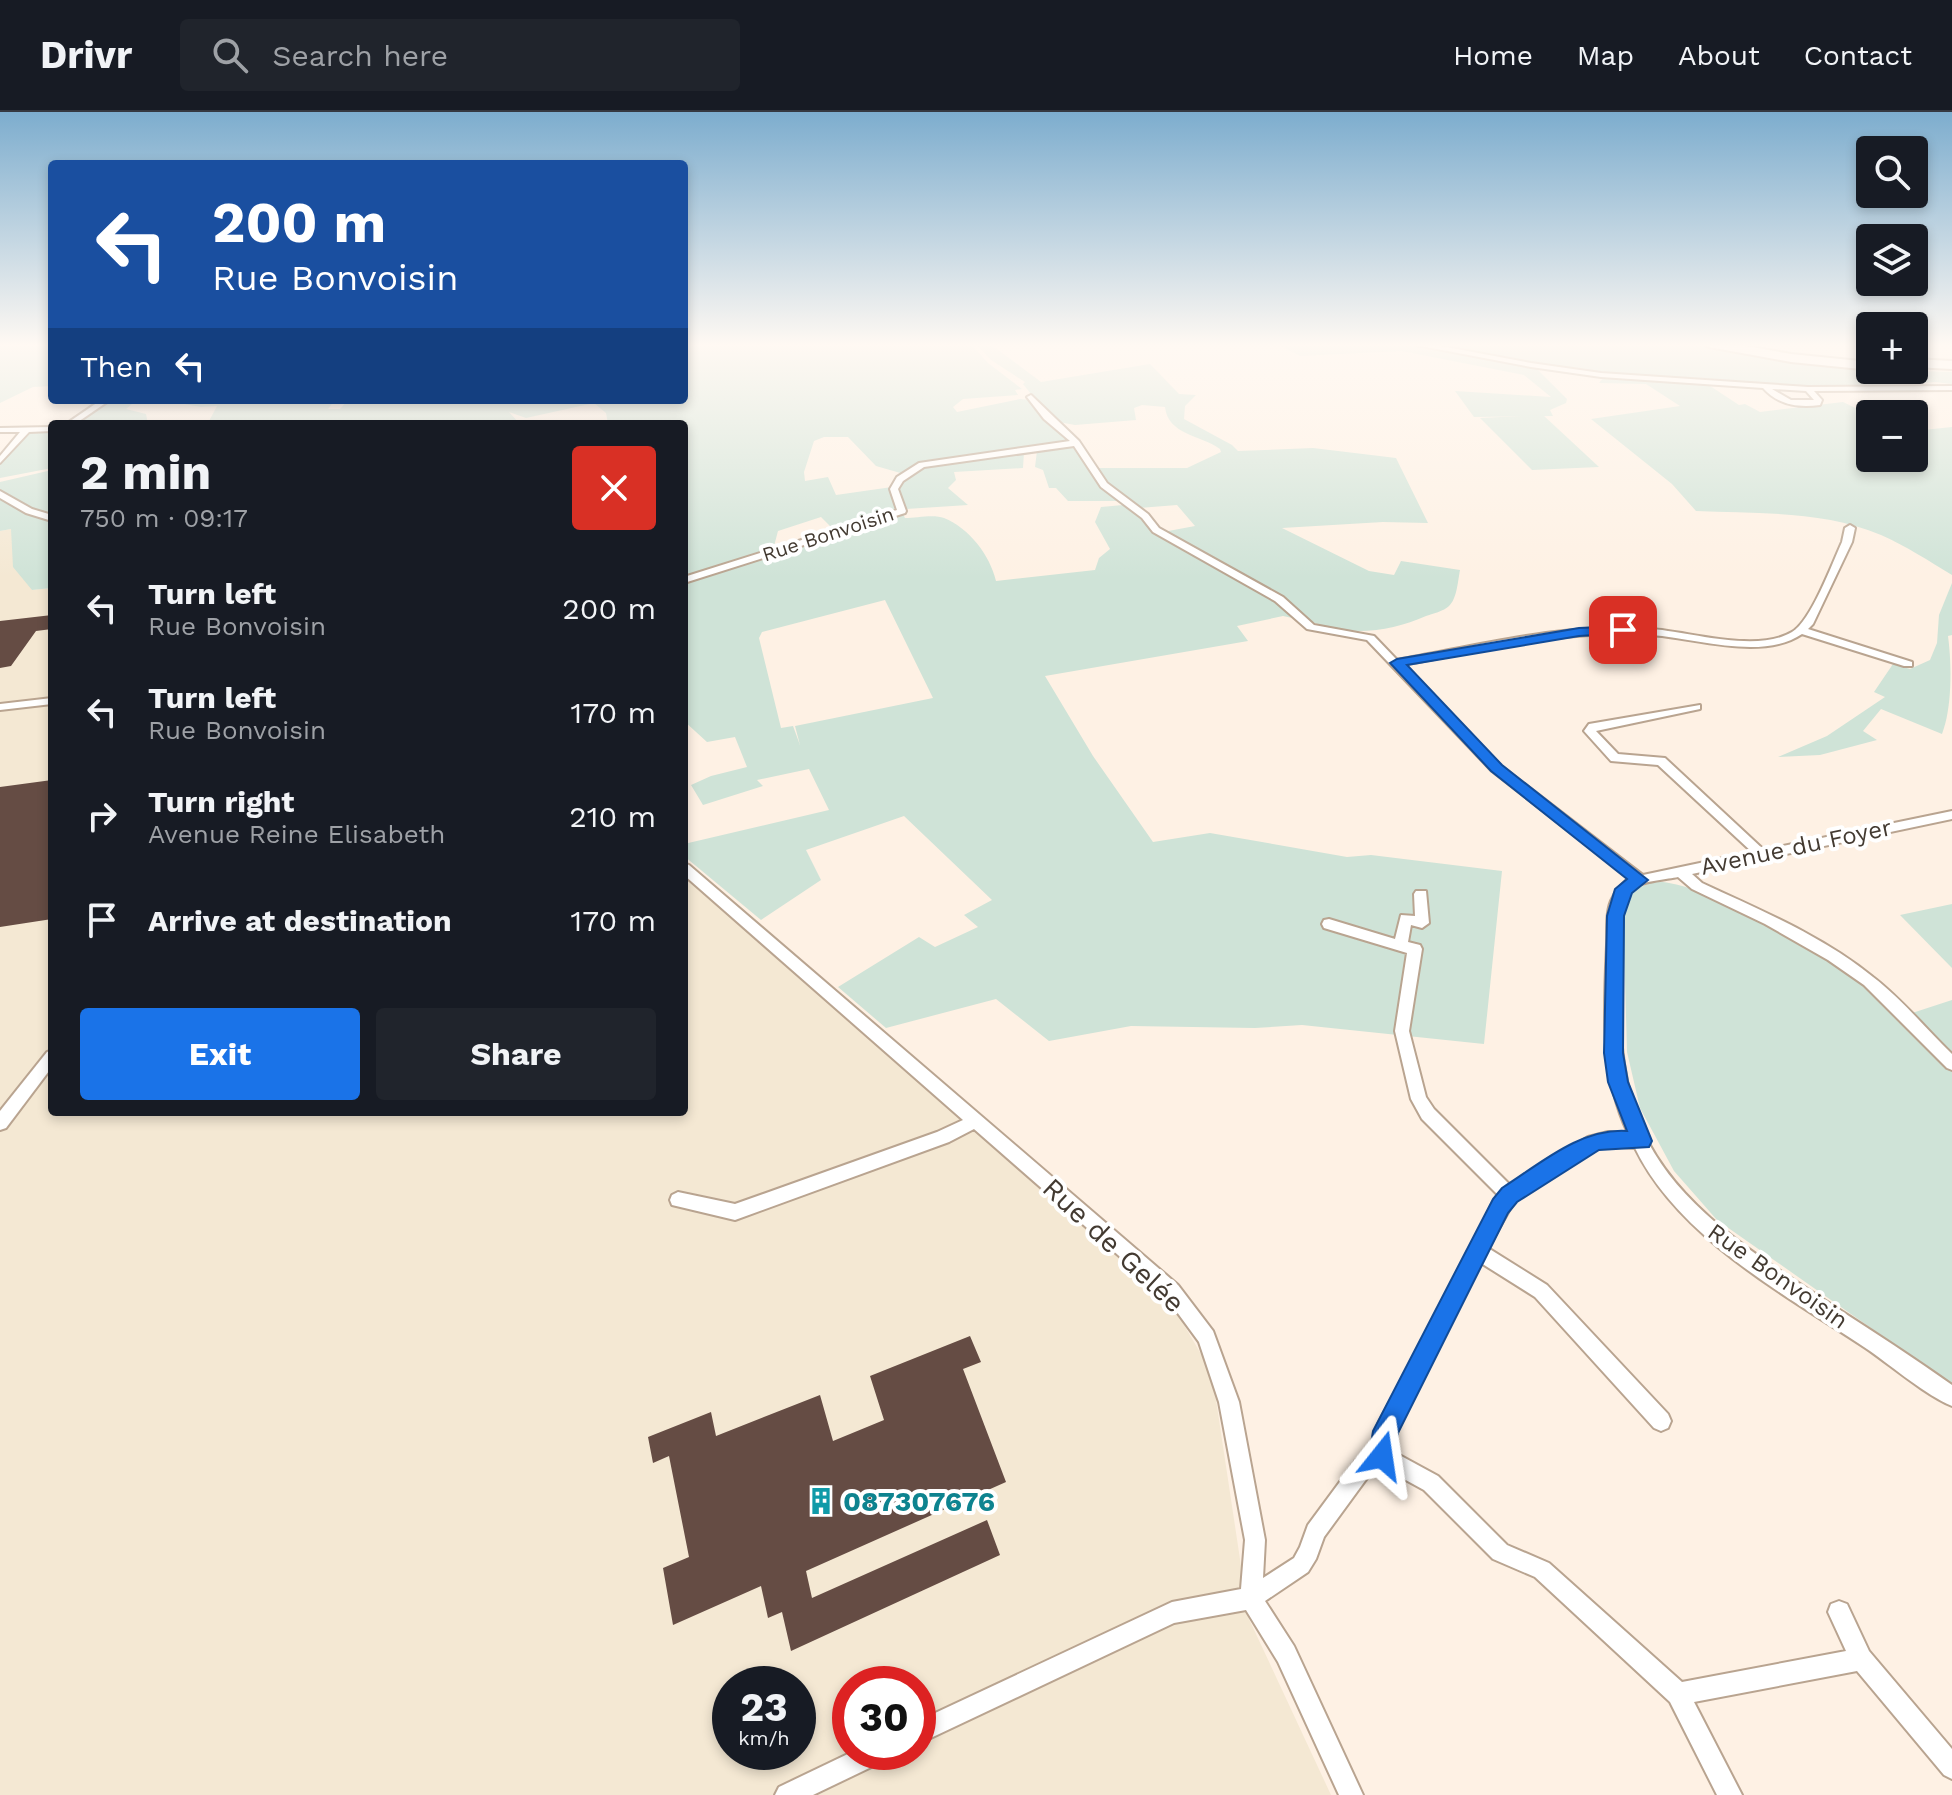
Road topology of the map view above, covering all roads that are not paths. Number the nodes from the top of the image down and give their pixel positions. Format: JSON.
{"nodes":[{"id":1,"x":1052,"y":422,"type":"edge"},
{"id":2,"x":27,"y":429,"type":"junction"},
{"id":3,"x":48,"y":429,"type":"edge"},
{"id":4,"x":0,"y":430,"type":"edge"},
{"id":5,"x":1076,"y":443,"type":"junction"},
{"id":6,"x":0,"y":461,"type":"edge"},
{"id":7,"x":0,"y":494,"type":"edge"},
{"id":8,"x":48,"y":517,"type":"edge"},
{"id":9,"x":1850,"y":528,"type":"dead end"},
{"id":10,"x":688,"y":579,"type":"edge"},
{"id":11,"x":1802,"y":631,"type":"junction"},
{"id":12,"x":1397,"y":663,"type":"junction"},
{"id":13,"x":1908,"y":664,"type":"dead end"},
{"id":14,"x":48,"y":701,"type":"edge"},
{"id":15,"x":0,"y":707,"type":"edge"},
{"id":16,"x":1696,"y":707,"type":"dead end"},
{"id":17,"x":1952,"y":815,"type":"edge"},
{"id":18,"x":1760,"y":853,"type":"junction"},
{"id":19,"x":1680,"y":871,"type":"junction"},
{"id":20,"x":688,"y":875,"type":"edge"},
{"id":21,"x":1640,"y":880,"type":"junction"},
{"id":22,"x":1421,"y":894,"type":"dead end"},
{"id":23,"x":1329,"y":924,"type":"dead end"},
{"id":24,"x":1400,"y":946,"type":"junction"},
{"id":25,"x":48,"y":1061,"type":"edge"},
{"id":26,"x":1952,"y":1064,"type":"edge"},
{"id":27,"x":976,"y":1121,"type":"junction"},
{"id":28,"x":0,"y":1123,"type":"edge"},
{"id":29,"x":1641,"y":1141,"type":"junction"},
{"id":30,"x":1509,"y":1195,"type":"junction"},
{"id":31,"x":678,"y":1200,"type":"dead end"},
{"id":32,"x":1477,"y":1251,"type":"junction"},
{"id":33,"x":1952,"y":1396,"type":"edge"},
{"id":34,"x":1661,"y":1421,"type":"dead end"},
{"id":35,"x":1382,"y":1456,"type":"junction"},
{"id":36,"x":1251,"y":1598,"type":"junction"},
{"id":37,"x":1839,"y":1612,"type":"dead end"},
{"id":38,"x":1861,"y":1659,"type":"junction"},
{"id":39,"x":1678,"y":1694,"type":"junction"},
{"id":40,"x":936,"y":1724,"type":"edge"},
{"id":41,"x":1952,"y":1767,"type":"edge"},
{"id":42,"x":840,"y":1770,"type":"edge"},
{"id":43,"x":787,"y":1795,"type":"edge"},
{"id":44,"x":1351,"y":1795,"type":"edge"},
{"id":45,"x":1730,"y":1795,"type":"edge"}],
"edges":[{"from":1,"to":5,"type":"street"},
{"from":2,"to":3,"type":"street"},
{"from":2,"to":4,"type":"street"},
{"from":2,"to":6,"type":"street"},
{"from":5,"to":10,"type":"street","name":"Rue Bonvoisin"},
{"from":5,"to":12,"type":"street"},
{"from":7,"to":8,"type":"street"},
{"from":9,"to":11,"type":"street"},
{"from":11,"to":12,"type":"street"},
{"from":11,"to":13,"type":"street"},
{"from":12,"to":21,"type":"street"},
{"from":14,"to":15,"type":"street"},
{"from":16,"to":18,"type":"street"},
{"from":17,"to":18,"type":"street","name":"Avenue du Foyer"},
{"from":18,"to":19,"type":"street","name":"Avenue du Foyer"},
{"from":19,"to":21,"type":"street","name":"Avenue du Foyer"},
{"from":19,"to":26,"type":"street"},
{"from":20,"to":27,"type":"street","name":"Rue de Gelée"},
{"from":21,"to":29,"type":"street","name":"Rue Bonvoisin"},
{"from":22,"to":24,"type":"street"},
{"from":23,"to":24,"type":"street"},
{"from":24,"to":30,"type":"street"},
{"from":25,"to":28,"type":"street"},
{"from":27,"to":31,"type":"street"},
{"from":27,"to":36,"type":"street","name":"Rue de Gelée"},
{"from":29,"to":30,"type":"street"},
{"from":29,"to":33,"type":"street","name":"Rue Bonvoisin"},
{"from":30,"to":32,"type":"street"},
{"from":32,"to":34,"type":"street"},
{"from":32,"to":35,"type":"street"},
{"from":35,"to":36,"type":"street"},
{"from":35,"to":39,"type":"street"},
{"from":36,"to":40,"type":"street"},
{"from":36,"to":44,"type":"street"},
{"from":37,"to":38,"type":"street"},
{"from":38,"to":39,"type":"street"},
{"from":38,"to":41,"type":"street"},
{"from":39,"to":45,"type":"street"},
{"from":42,"to":43,"type":"street"}]}
